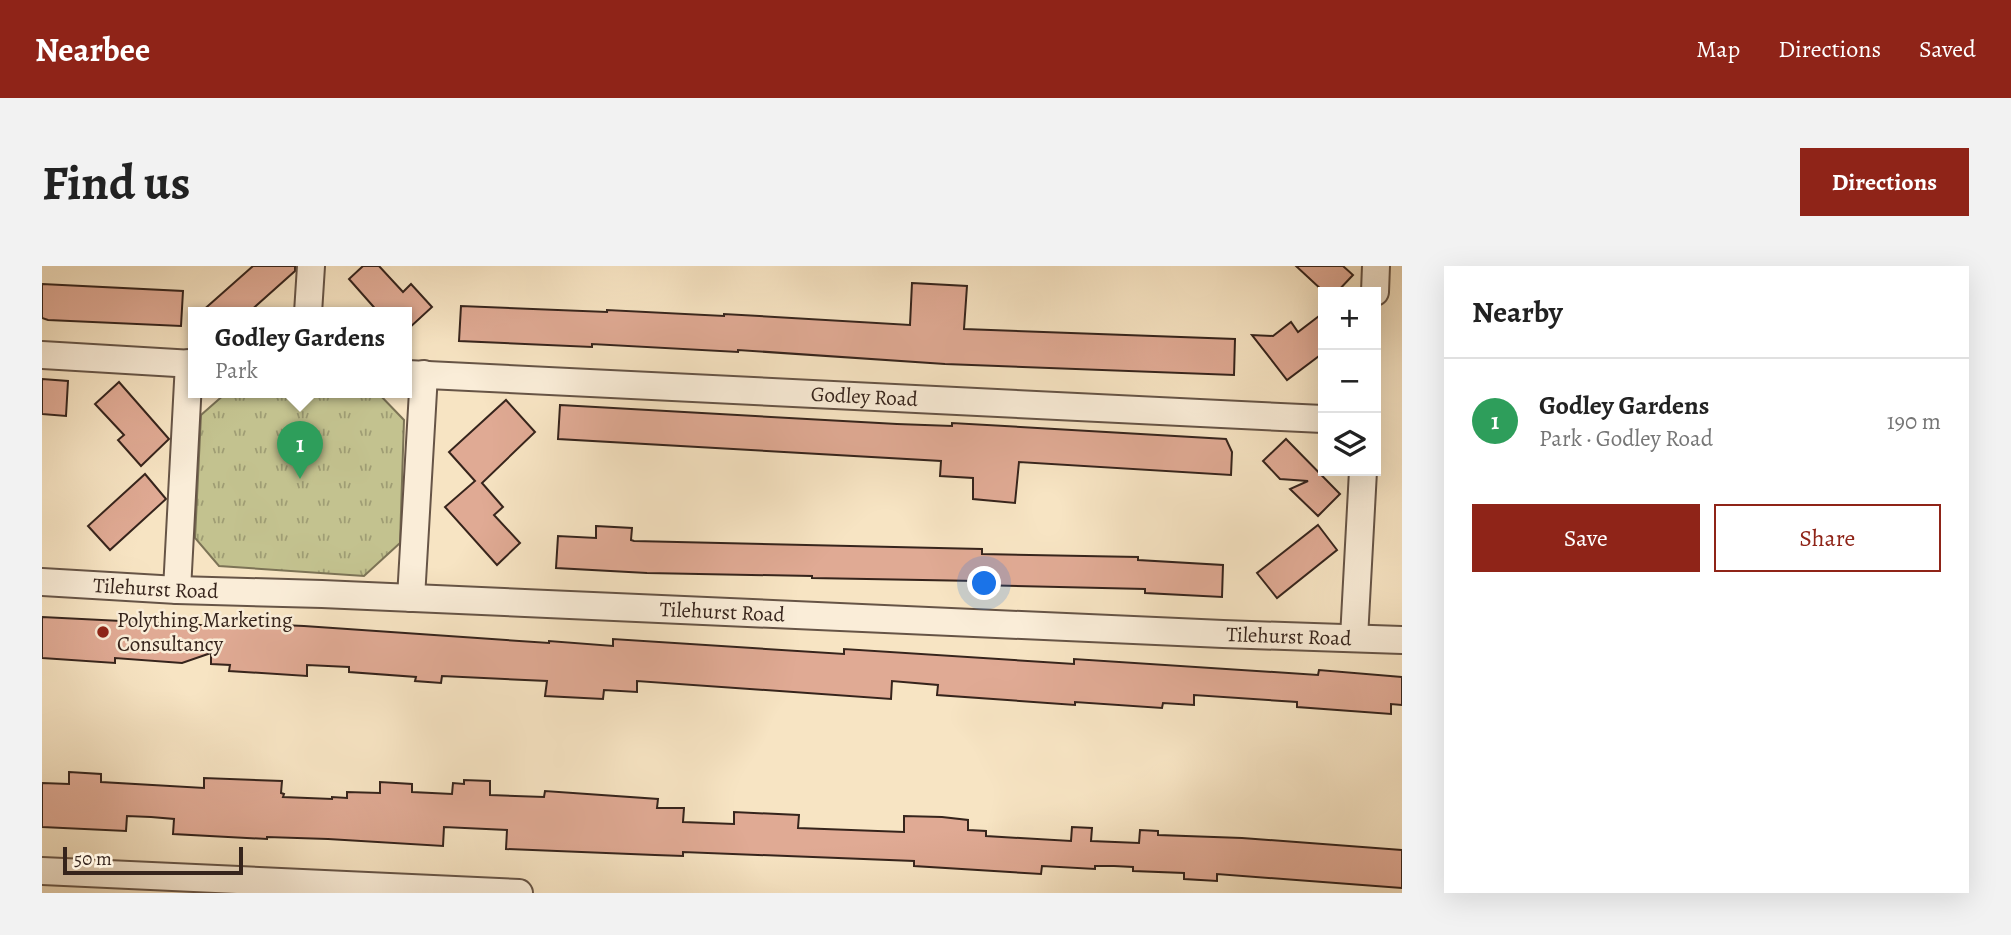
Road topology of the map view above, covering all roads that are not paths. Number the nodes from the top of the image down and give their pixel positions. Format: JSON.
{"nodes":[{"id":1,"x":311,"y":266,"type":"edge"},
{"id":2,"x":1376,"y":266,"type":"edge"},
{"id":3,"x":1375,"y":287,"type":"edge"},
{"id":4,"x":308,"y":307,"type":"edge"},
{"id":5,"x":42,"y":355,"type":"edge"},
{"id":6,"x":188,"y":363,"type":"edge"},
{"id":7,"x":415,"y":374,"type":"edge"},
{"id":8,"x":189,"y":398,"type":"edge"},
{"id":9,"x":1318,"y":419,"type":"edge"},
{"id":10,"x":1363,"y":476,"type":"edge"},
{"id":11,"x":42,"y":583,"type":"edge"},
{"id":12,"x":177,"y":590,"type":"junction"},
{"id":13,"x":411,"y":598,"type":"junction"},
{"id":14,"x":1354,"y":638,"type":"junction"},
{"id":15,"x":1402,"y":640,"type":"edge"},
{"id":16,"x":42,"y":871,"type":"edge"},
{"id":17,"x":295,"y":888,"type":"edge"},
{"id":18,"x":519,"y":893,"type":"edge"}],
"edges":[{"from":1,"to":4,"type":"street"},
{"from":2,"to":3,"type":"street"},
{"from":5,"to":6,"type":"street"},
{"from":7,"to":9,"type":"street","name":"Godley Road"},
{"from":7,"to":13,"type":"street"},
{"from":8,"to":12,"type":"street"},
{"from":10,"to":14,"type":"street"},
{"from":11,"to":12,"type":"street","name":"Tilehurst Road"},
{"from":12,"to":13,"type":"street","name":"Tilehurst Road"},
{"from":13,"to":14,"type":"street","name":"Tilehurst Road"},
{"from":14,"to":15,"type":"street","name":"Tilehurst Road"},
{"from":16,"to":17,"type":"street"},
{"from":17,"to":18,"type":"street"}]}
